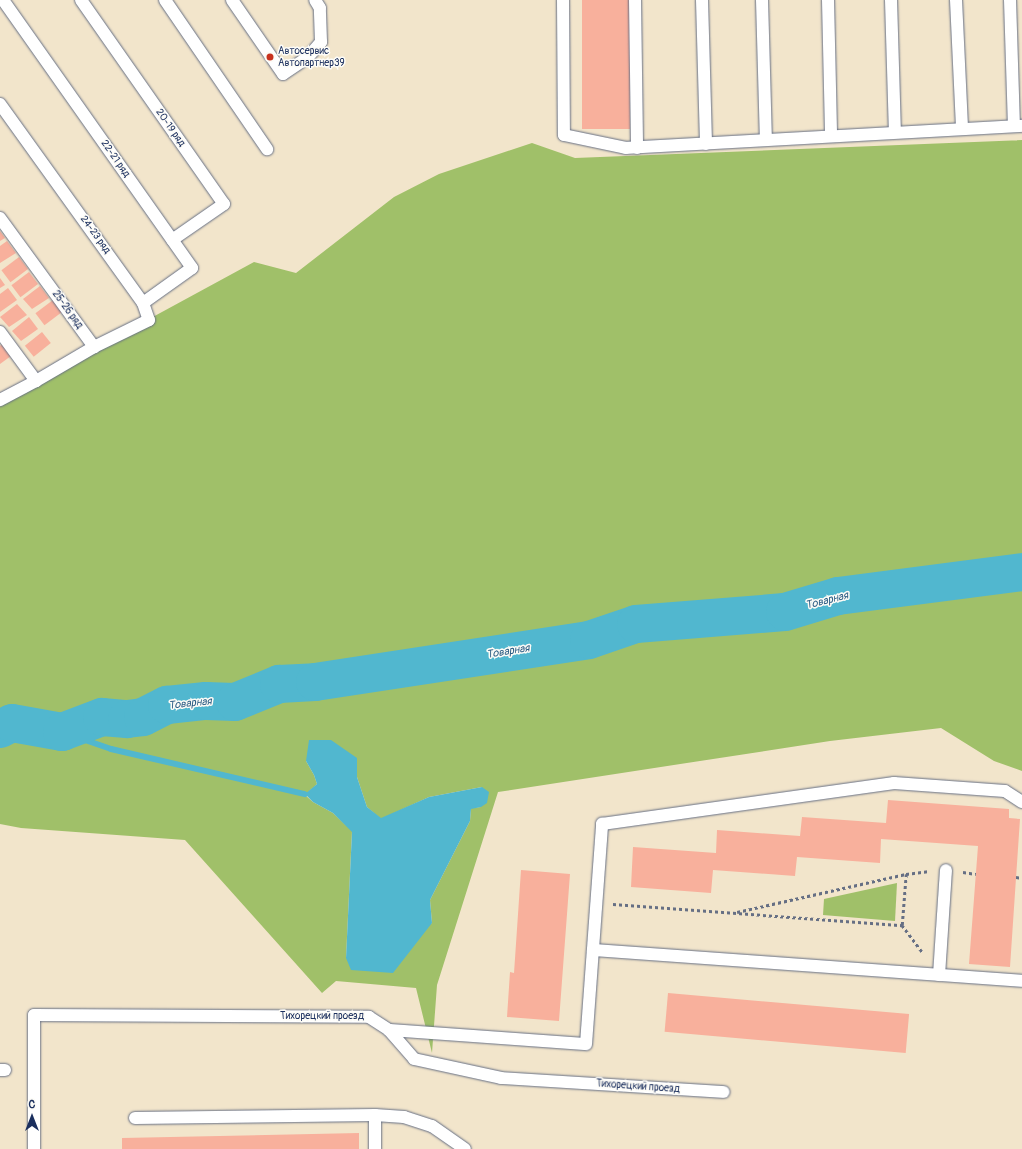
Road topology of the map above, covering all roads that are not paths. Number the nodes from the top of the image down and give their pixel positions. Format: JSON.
{"nodes":[{"id":1,"x":3,"y":0,"type":"edge"},
{"id":2,"x":81,"y":0,"type":"edge"},
{"id":3,"x":165,"y":0,"type":"edge"},
{"id":4,"x":232,"y":0,"type":"edge"},
{"id":5,"x":315,"y":0,"type":"edge"},
{"id":6,"x":563,"y":0,"type":"edge"},
{"id":7,"x":635,"y":0,"type":"edge"},
{"id":8,"x":702,"y":0,"type":"edge"},
{"id":9,"x":762,"y":0,"type":"edge"},
{"id":10,"x":828,"y":0,"type":"edge"},
{"id":11,"x":891,"y":0,"type":"edge"},
{"id":12,"x":956,"y":0,"type":"edge"},
{"id":13,"x":1010,"y":0,"type":"edge"},
{"id":14,"x":0,"y":104,"type":"edge"},
{"id":15,"x":1018,"y":126,"type":"edge"},
{"id":16,"x":962,"y":128,"type":"junction"},
{"id":17,"x":895,"y":132,"type":"junction"},
{"id":18,"x":831,"y":136,"type":"junction"},
{"id":19,"x":766,"y":140,"type":"junction"},
{"id":20,"x":706,"y":144,"type":"junction"},
{"id":21,"x":637,"y":148,"type":"junction"},
{"id":22,"x":267,"y":149,"type":"dead end"},
{"id":23,"x":0,"y":218,"type":"edge"},
{"id":24,"x":172,"y":240,"type":"junction"},
{"id":25,"x":143,"y":303,"type":"junction"},
{"id":26,"x":0,"y":332,"type":"edge"},
{"id":27,"x":94,"y":347,"type":"junction"},
{"id":28,"x":36,"y":381,"type":"junction"},
{"id":29,"x":0,"y":400,"type":"edge"},
{"id":30,"x":1022,"y":802,"type":"edge"},
{"id":31,"x":946,"y":870,"type":"road end"},
{"id":32,"x":593,"y":950,"type":"junction"},
{"id":33,"x":939,"y":975,"type":"junction"},
{"id":34,"x":1022,"y":981,"type":"edge"},
{"id":35,"x":389,"y":1030,"type":"junction"},
{"id":36,"x":724,"y":1092,"type":"dead end"},
{"id":37,"x":375,"y":1116,"type":"junction"},
{"id":38,"x":135,"y":1118,"type":"dead end"},
{"id":39,"x":34,"y":1149,"type":"edge"},
{"id":40,"x":376,"y":1149,"type":"edge"},
{"id":41,"x":464,"y":1149,"type":"edge"}],
"edges":[{"from":1,"to":24,"type":"lane","name":"22-21 ряд"},
{"from":2,"to":24,"type":"lane","name":"20-19 ряд"},
{"from":3,"to":22,"type":"lane"},
{"from":4,"to":5,"type":"lane"},
{"from":6,"to":21,"type":"lane"},
{"from":7,"to":21,"type":"lane"},
{"from":8,"to":20,"type":"lane"},
{"from":9,"to":19,"type":"lane"},
{"from":10,"to":18,"type":"lane"},
{"from":11,"to":17,"type":"lane"},
{"from":12,"to":16,"type":"lane"},
{"from":13,"to":15,"type":"lane"},
{"from":14,"to":25,"type":"lane","name":"24-23 ряд"},
{"from":15,"to":16,"type":"lane"},
{"from":16,"to":17,"type":"lane"},
{"from":17,"to":18,"type":"lane"},
{"from":18,"to":19,"type":"lane"},
{"from":19,"to":20,"type":"lane"},
{"from":20,"to":21,"type":"lane"},
{"from":23,"to":27,"type":"lane","name":"25-26 ряд"},
{"from":24,"to":25,"type":"lane","name":"22-21 ряд"},
{"from":25,"to":27,"type":"lane","name":"24-23 ряд"},
{"from":26,"to":28,"type":"lane"},
{"from":27,"to":28,"type":"lane"},
{"from":28,"to":29,"type":"lane"},
{"from":30,"to":32,"type":"lane"},
{"from":31,"to":33,"type":"lane"},
{"from":32,"to":33,"type":"lane"},
{"from":32,"to":35,"type":"lane"},
{"from":33,"to":34,"type":"lane"},
{"from":35,"to":36,"type":"lane","name":"Тихорецкий проезд"},
{"from":35,"to":39,"type":"lane","name":"Тихорецкий проезд"},
{"from":37,"to":38,"type":"lane"},
{"from":37,"to":40,"type":"lane"},
{"from":37,"to":41,"type":"lane"}]}
